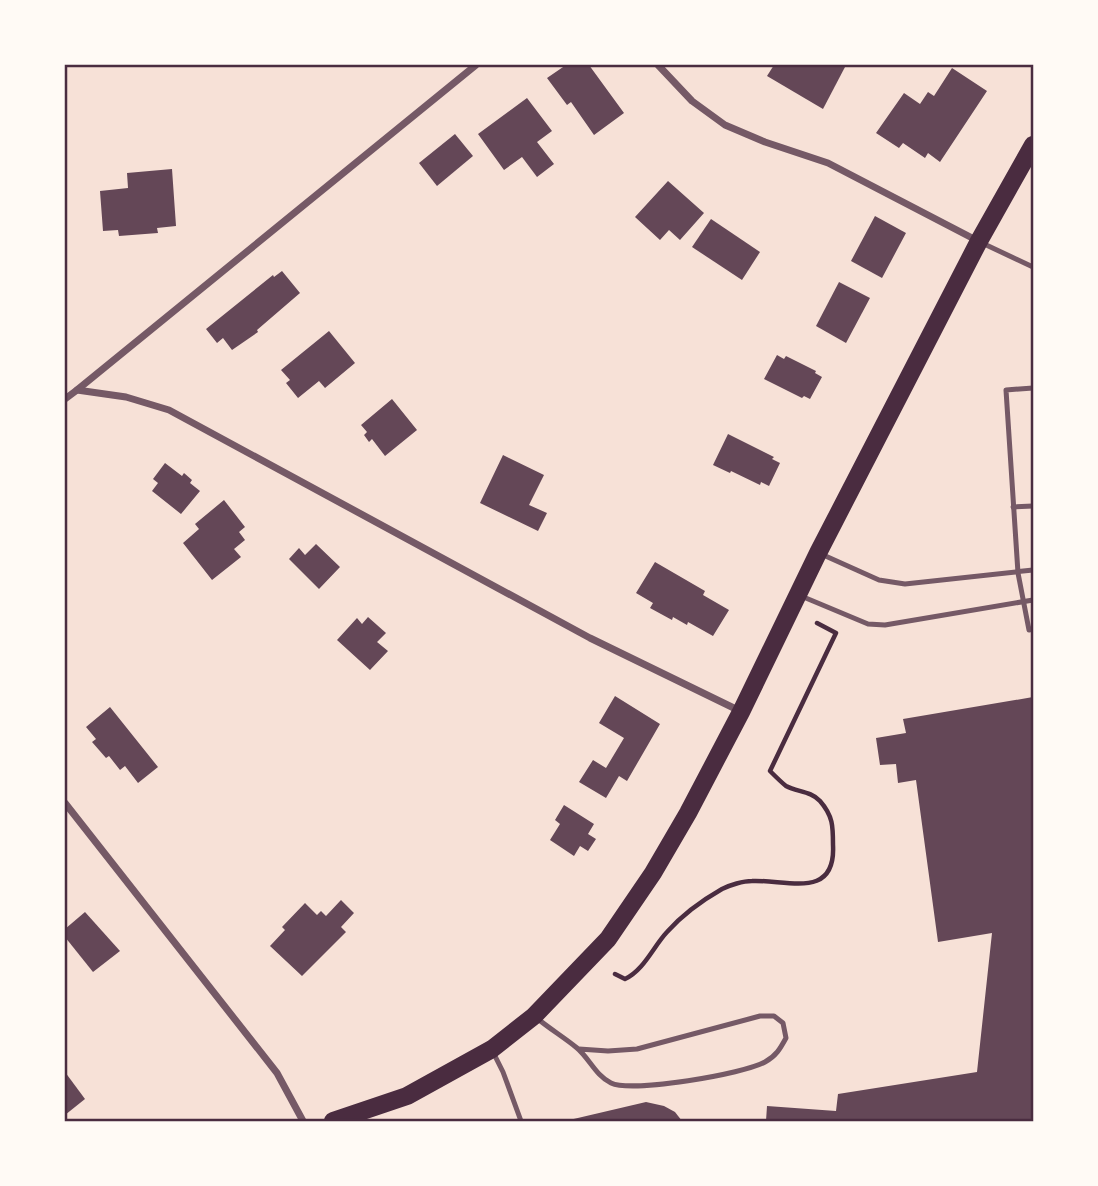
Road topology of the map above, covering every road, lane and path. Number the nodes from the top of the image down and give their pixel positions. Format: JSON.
{"nodes":[{"id":1,"x":476,"y":65,"type":"edge"},
{"id":2,"x":657,"y":65,"type":"edge"},
{"id":3,"x":1033,"y":145,"type":"edge"},
{"id":4,"x":979,"y":241,"type":"junction"},
{"id":5,"x":1033,"y":267,"type":"edge"},
{"id":6,"x":1033,"y":388,"type":"edge"},
{"id":7,"x":77,"y":390,"type":"junction"},
{"id":8,"x":65,"y":399,"type":"edge"},
{"id":9,"x":1033,"y":506,"type":"edge"},
{"id":10,"x":1013,"y":507,"type":"junction"},
{"id":11,"x":818,"y":553,"type":"junction"},
{"id":12,"x":1033,"y":570,"type":"edge"},
{"id":13,"x":1018,"y":573,"type":"junction"},
{"id":14,"x":798,"y":595,"type":"junction"},
{"id":15,"x":1033,"y":600,"type":"edge"},
{"id":16,"x":1022,"y":601,"type":"junction"},
{"id":17,"x":817,"y":623,"type":"dead end"},
{"id":18,"x":1033,"y":629,"type":"edge"},
{"id":19,"x":741,"y":712,"type":"junction"},
{"id":20,"x":65,"y":803,"type":"edge"},
{"id":21,"x":615,"y":974,"type":"dead end"},
{"id":22,"x":534,"y":1016,"type":"junction"},
{"id":23,"x":492,"y":1049,"type":"junction"},
{"id":24,"x":579,"y":1049,"type":"junction"},
{"id":25,"x":303,"y":1121,"type":"edge"},
{"id":26,"x":333,"y":1121,"type":"edge"},
{"id":27,"x":521,"y":1121,"type":"edge"}],
"edges":[{"from":1,"to":7,"type":"street"},
{"from":2,"to":4,"type":"street"},
{"from":3,"to":4,"type":"main road"},
{"from":4,"to":5,"type":"lane"},
{"from":4,"to":11,"type":"main road"},
{"from":6,"to":10,"type":"lane"},
{"from":7,"to":8,"type":"street"},
{"from":7,"to":19,"type":"street"},
{"from":9,"to":10,"type":"lane"},
{"from":10,"to":13,"type":"lane"},
{"from":11,"to":13,"type":"lane"},
{"from":11,"to":14,"type":"main road"},
{"from":12,"to":13,"type":"lane"},
{"from":13,"to":16,"type":"lane"},
{"from":14,"to":16,"type":"lane"},
{"from":14,"to":19,"type":"main road"},
{"from":15,"to":16,"type":"lane"},
{"from":16,"to":18,"type":"lane"},
{"from":17,"to":21,"type":"path"},
{"from":19,"to":22,"type":"main road"},
{"from":20,"to":25,"type":"street"},
{"from":22,"to":23,"type":"main road"},
{"from":22,"to":24,"type":"lane"},
{"from":23,"to":26,"type":"main road"},
{"from":23,"to":27,"type":"lane"},
{"from":24,"to":24,"type":"lane"}]}
